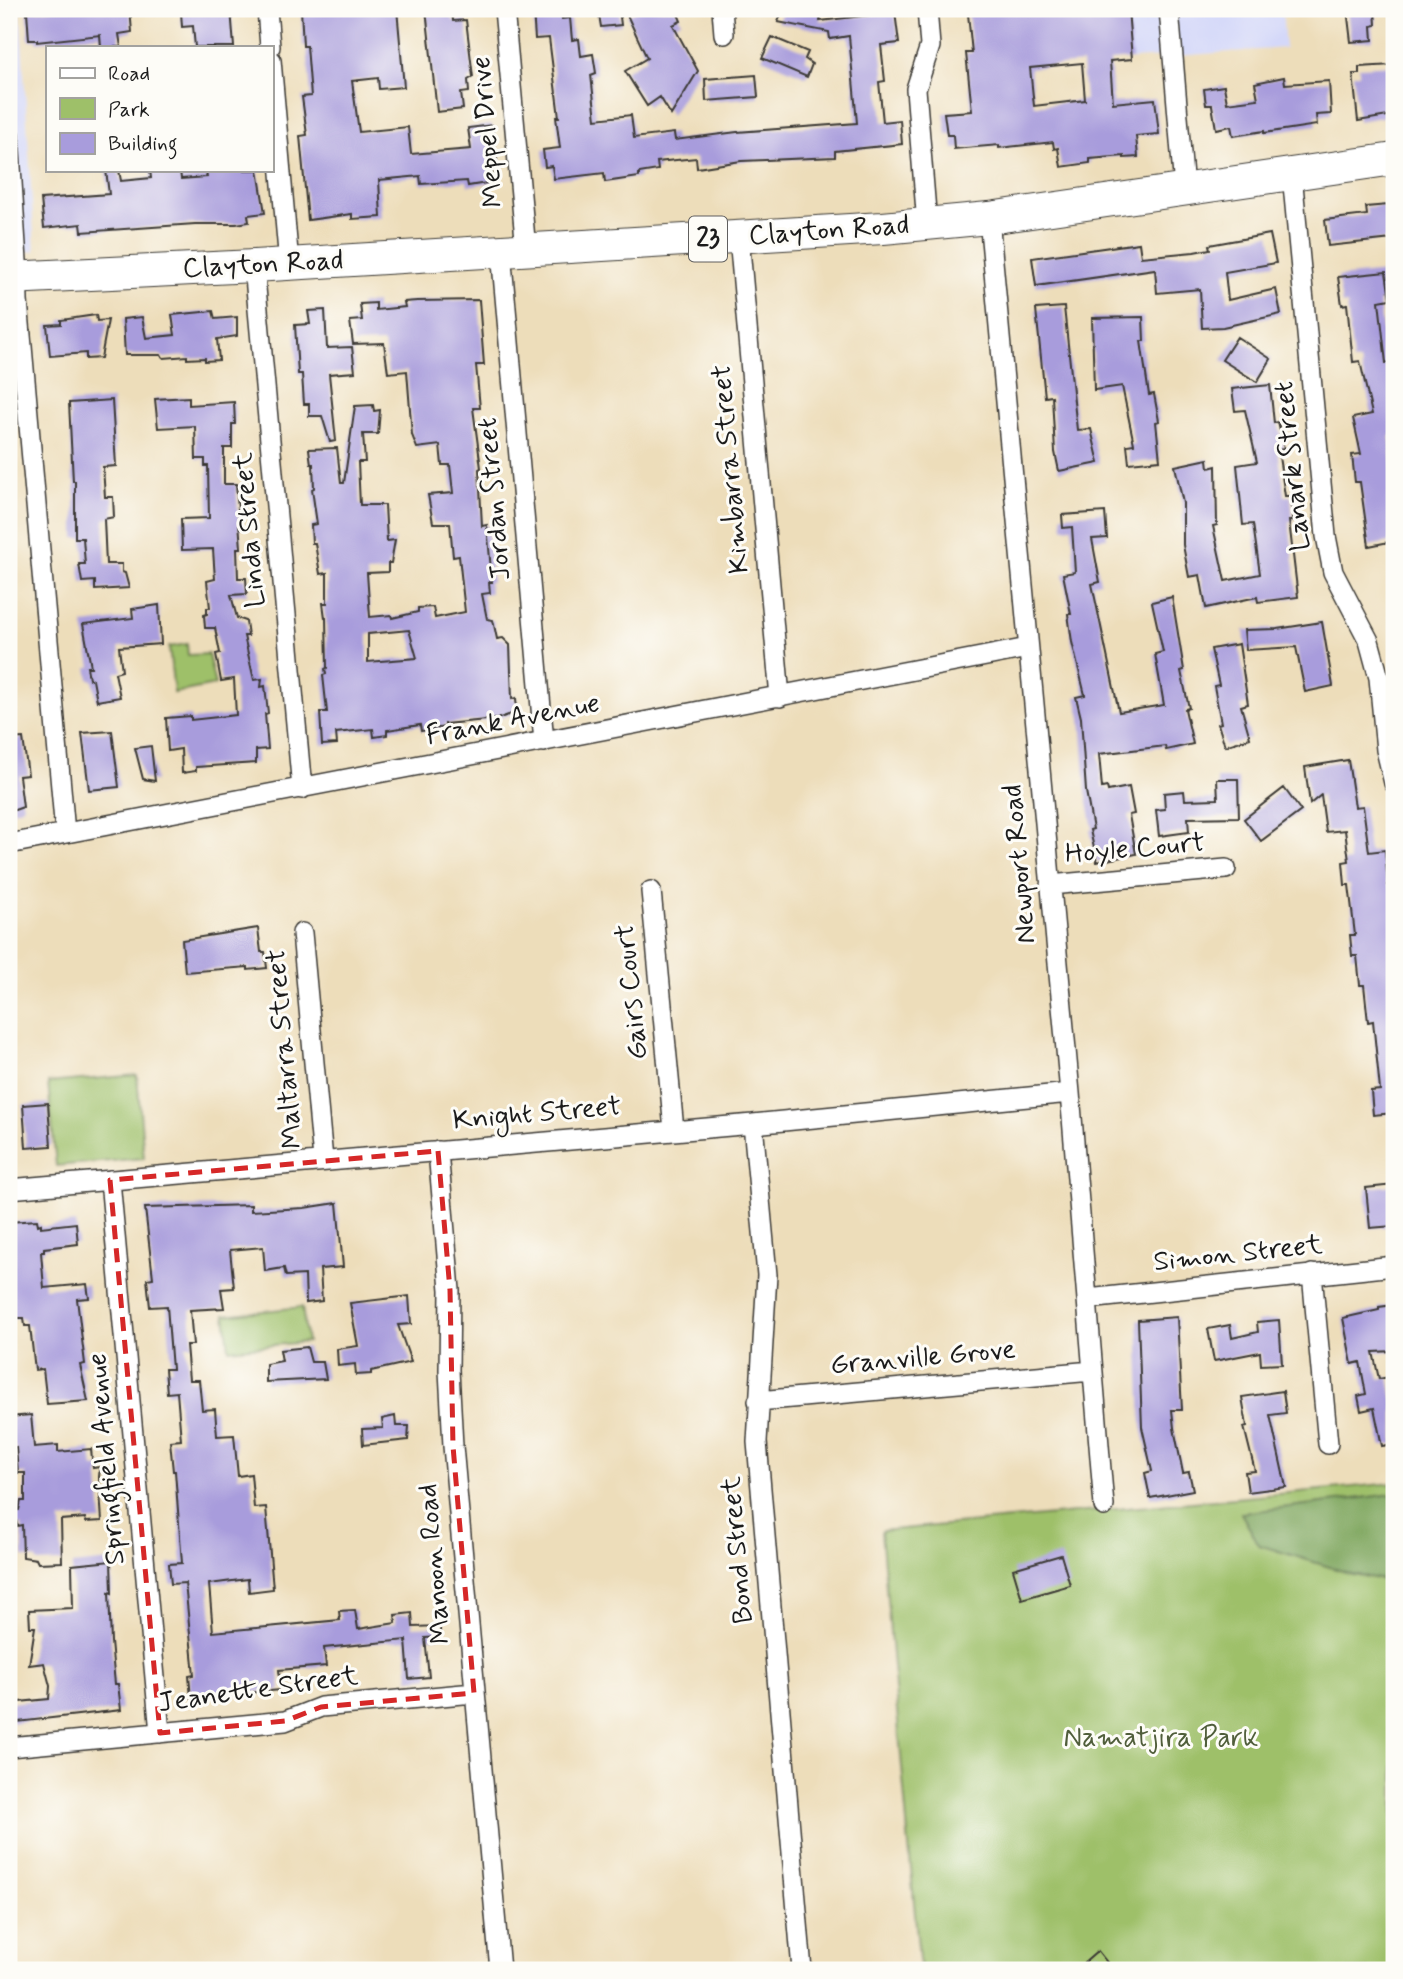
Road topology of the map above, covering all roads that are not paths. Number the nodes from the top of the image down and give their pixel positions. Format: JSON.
{"nodes":[{"id":1,"x":267,"y":9,"type":"edge"},
{"id":2,"x":504,"y":9,"type":"edge"},
{"id":3,"x":722,"y":9,"type":"edge"},
{"id":4,"x":927,"y":9,"type":"edge"},
{"id":5,"x":1169,"y":9,"type":"edge"},
{"id":6,"x":724,"y":34,"type":"dead end"},
{"id":7,"x":270,"y":46,"type":"edge"},
{"id":8,"x":273,"y":83,"type":"edge"},
{"id":9,"x":9,"y":135,"type":"edge"},
{"id":10,"x":1394,"y":159,"type":"edge"},
{"id":11,"x":1292,"y":174,"type":"junction"},
{"id":12,"x":1184,"y":189,"type":"junction"},
{"id":13,"x":989,"y":218,"type":"junction"},
{"id":14,"x":928,"y":224,"type":"junction"},
{"id":15,"x":738,"y":237,"type":"junction"},
{"id":16,"x":513,"y":251,"type":"junction"},
{"id":17,"x":289,"y":264,"type":"junction"},
{"id":18,"x":254,"y":266,"type":"junction"},
{"id":19,"x":13,"y":277,"type":"edge"},
{"id":20,"x":1028,"y":648,"type":"junction"},
{"id":21,"x":780,"y":697,"type":"junction"},
{"id":22,"x":544,"y":742,"type":"junction"},
{"id":23,"x":1394,"y":783,"type":"edge"},
{"id":24,"x":302,"y":789,"type":"junction"},
{"id":25,"x":65,"y":833,"type":"junction"},
{"id":26,"x":9,"y":844,"type":"edge"},
{"id":27,"x":1226,"y":869,"type":"dead end"},
{"id":28,"x":1050,"y":886,"type":"junction"},
{"id":29,"x":651,"y":891,"type":"dead end"},
{"id":30,"x":302,"y":933,"type":"dead end"},
{"id":31,"x":1070,"y":1093,"type":"junction"},
{"id":32,"x":752,"y":1125,"type":"junction"},
{"id":33,"x":674,"y":1130,"type":"junction"},
{"id":34,"x":438,"y":1151,"type":"junction"},
{"id":35,"x":323,"y":1160,"type":"junction"},
{"id":36,"x":110,"y":1180,"type":"junction"},
{"id":37,"x":9,"y":1189,"type":"edge"},
{"id":38,"x":1394,"y":1266,"type":"edge"},
{"id":39,"x":1312,"y":1274,"type":"junction"},
{"id":40,"x":1088,"y":1299,"type":"junction"},
{"id":41,"x":1092,"y":1371,"type":"junction"},
{"id":42,"x":758,"y":1401,"type":"junction"},
{"id":43,"x":1328,"y":1444,"type":"dead end"},
{"id":44,"x":1104,"y":1506,"type":"dead end"},
{"id":45,"x":474,"y":1693,"type":"junction"},
{"id":46,"x":160,"y":1733,"type":"junction"},
{"id":47,"x":9,"y":1747,"type":"edge"},
{"id":48,"x":500,"y":1970,"type":"edge"},
{"id":49,"x":802,"y":1970,"type":"edge"}],
"edges":[{"from":1,"to":7,"type":"street"},
{"from":2,"to":16,"type":"street","name":"Meppel Drive"},
{"from":3,"to":6,"type":"street"},
{"from":4,"to":14,"type":"street"},
{"from":5,"to":12,"type":"street"},
{"from":8,"to":17,"type":"street"},
{"from":9,"to":19,"type":"street"},
{"from":10,"to":11,"type":"main road","name":"Clayton Road","number":"23"},
{"from":11,"to":12,"type":"main road","name":"Clayton Road","number":"23"},
{"from":11,"to":23,"type":"street","name":"Lanark Street"},
{"from":12,"to":13,"type":"main road","name":"Clayton Road","number":"23"},
{"from":13,"to":14,"type":"main road","name":"Clayton Road","number":"23"},
{"from":13,"to":20,"type":"street","name":"Newport Road"},
{"from":14,"to":15,"type":"main road","name":"Clayton Road","number":"23"},
{"from":15,"to":16,"type":"main road","name":"Clayton Road","number":"23"},
{"from":15,"to":21,"type":"street","name":"Kimbarra Street"},
{"from":16,"to":17,"type":"main road","name":"Clayton Road","number":"23"},
{"from":16,"to":22,"type":"street","name":"Jordan Street"},
{"from":17,"to":18,"type":"main road","name":"Clayton Road","number":"23"},
{"from":18,"to":19,"type":"main road","name":"Clayton Road","number":"23"},
{"from":18,"to":24,"type":"street","name":"Linda Street"},
{"from":19,"to":25,"type":"street"},
{"from":20,"to":21,"type":"street","name":"Frank Avenue"},
{"from":20,"to":28,"type":"street","name":"Newport Road"},
{"from":21,"to":22,"type":"street","name":"Frank Avenue"},
{"from":22,"to":24,"type":"street","name":"Frank Avenue"},
{"from":24,"to":25,"type":"street","name":"Frank Avenue"},
{"from":25,"to":26,"type":"street","name":"Frank Avenue"},
{"from":27,"to":28,"type":"street","name":"Hoyle Court"},
{"from":28,"to":31,"type":"street","name":"Newport Road"},
{"from":29,"to":33,"type":"street","name":"Gairs Court"},
{"from":30,"to":35,"type":"street","name":"Maltarra Street"},
{"from":31,"to":32,"type":"street","name":"Knight Street"},
{"from":31,"to":40,"type":"street","name":"Newport Road"},
{"from":32,"to":33,"type":"street","name":"Knight Street"},
{"from":32,"to":42,"type":"street","name":"Bond Street"},
{"from":33,"to":34,"type":"street","name":"Knight Street"},
{"from":34,"to":35,"type":"street","name":"Knight Street"},
{"from":34,"to":45,"type":"street","name":"Manoon Road"},
{"from":35,"to":36,"type":"street","name":"Knight Street"},
{"from":36,"to":37,"type":"street","name":"Knight Street"},
{"from":36,"to":46,"type":"street","name":"Springfield Avenue"},
{"from":38,"to":39,"type":"street","name":"Simon Street"},
{"from":39,"to":40,"type":"street","name":"Simon Street"},
{"from":39,"to":43,"type":"street"},
{"from":40,"to":41,"type":"street","name":"Newport Road"},
{"from":41,"to":42,"type":"street","name":"Granville Grove"},
{"from":41,"to":44,"type":"street","name":"Newport Road"},
{"from":42,"to":49,"type":"street","name":"Bond Street"},
{"from":45,"to":46,"type":"street","name":"Jeanette Street"},
{"from":45,"to":48,"type":"street","name":"Manoon Road"},
{"from":46,"to":47,"type":"street","name":"Jeanette Street"}]}
